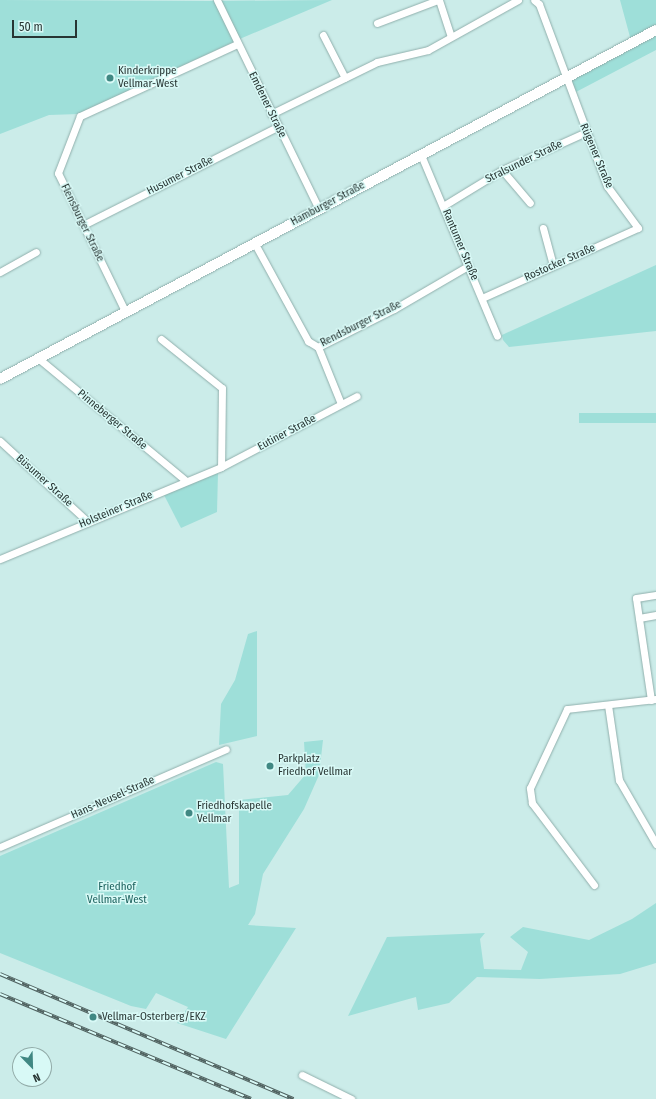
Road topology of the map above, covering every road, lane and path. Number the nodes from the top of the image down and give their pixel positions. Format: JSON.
{"nodes":[{"id":1,"x":217,"y":0,"type":"edge"},
{"id":2,"x":439,"y":0,"type":"edge"},
{"id":3,"x":518,"y":0,"type":"edge"},
{"id":4,"x":534,"y":0,"type":"edge"},
{"id":5,"x":377,"y":23,"type":"dead end"},
{"id":6,"x":656,"y":30,"type":"edge"},
{"id":7,"x":324,"y":35,"type":"dead end"},
{"id":8,"x":451,"y":36,"type":"junction"},
{"id":9,"x":237,"y":44,"type":"junction"},
{"id":10,"x":345,"y":78,"type":"junction"},
{"id":11,"x":565,"y":78,"type":"junction"},
{"id":12,"x":271,"y":114,"type":"junction"},
{"id":13,"x":277,"y":127,"type":"junction"},
{"id":14,"x":586,"y":132,"type":"junction"},
{"id":15,"x":421,"y":155,"type":"junction"},
{"id":16,"x":502,"y":170,"type":"junction"},
{"id":17,"x":530,"y":203,"type":"dead end"},
{"id":18,"x":443,"y":206,"type":"junction"},
{"id":19,"x":319,"y":209,"type":"junction"},
{"id":20,"x":83,"y":225,"type":"junction"},
{"id":21,"x":543,"y":228,"type":"dead end"},
{"id":22,"x":638,"y":228,"type":"joint"},
{"id":23,"x":255,"y":244,"type":"junction"},
{"id":24,"x":36,"y":252,"type":"dead end"},
{"id":25,"x":468,"y":266,"type":"junction"},
{"id":26,"x":553,"y":266,"type":"junction"},
{"id":27,"x":0,"y":272,"type":"edge"},
{"id":28,"x":482,"y":298,"type":"junction"},
{"id":29,"x":125,"y":311,"type":"junction"},
{"id":30,"x":498,"y":336,"type":"dead end"},
{"id":31,"x":161,"y":339,"type":"dead end"},
{"id":32,"x":318,"y":347,"type":"junction"},
{"id":33,"x":38,"y":358,"type":"junction"},
{"id":34,"x":0,"y":379,"type":"edge"},
{"id":35,"x":357,"y":396,"type":"dead end"},
{"id":36,"x":341,"y":404,"type":"junction"},
{"id":37,"x":0,"y":441,"type":"edge"},
{"id":38,"x":233,"y":461,"type":"joint"},
{"id":39,"x":221,"y":467,"type":"junction"},
{"id":40,"x":186,"y":481,"type":"junction"},
{"id":41,"x":88,"y":522,"type":"junction"},
{"id":42,"x":0,"y":559,"type":"edge"},
{"id":43,"x":656,"y":595,"type":"edge"},
{"id":44,"x":656,"y":615,"type":"edge"},
{"id":45,"x":639,"y":618,"type":"junction"},
{"id":46,"x":653,"y":700,"type":"edge"},
{"id":47,"x":608,"y":705,"type":"junction"},
{"id":48,"x":226,"y":749,"type":"dead end"},
{"id":49,"x":656,"y":844,"type":"edge"},
{"id":50,"x":0,"y":847,"type":"edge"},
{"id":51,"x":594,"y":885,"type":"dead end"},
{"id":52,"x":302,"y":1075,"type":"dead end"},
{"id":53,"x":351,"y":1099,"type":"edge"}],
"edges":[{"from":1,"to":9,"type":"street","name":"Emdener Straße"},
{"from":2,"to":5,"type":"street"},
{"from":2,"to":8,"type":"street"},
{"from":3,"to":8,"type":"street"},
{"from":4,"to":11,"type":"street","name":"Rügener Straße"},
{"from":6,"to":11,"type":"street","name":"Hamburger Straße"},
{"from":7,"to":10,"type":"street"},
{"from":8,"to":10,"type":"street"},
{"from":9,"to":12,"type":"street","name":"Emdener Straße"},
{"from":9,"to":20,"type":"street","name":"Flensburger Straße"},
{"from":10,"to":12,"type":"street"},
{"from":11,"to":14,"type":"street","name":"Rügener Straße"},
{"from":11,"to":15,"type":"street","name":"Hamburger Straße"},
{"from":12,"to":13,"type":"street","name":"Emdener Straße"},
{"from":13,"to":19,"type":"street","name":"Emdener Straße"},
{"from":13,"to":20,"type":"street","name":"Husumer Straße"},
{"from":14,"to":16,"type":"street","name":"Stralsunder Straße"},
{"from":14,"to":22,"type":"street","name":"Rügener Straße"},
{"from":15,"to":18,"type":"street","name":"Rantumer Straße"},
{"from":15,"to":19,"type":"street","name":"Hamburger Straße"},
{"from":16,"to":17,"type":"street"},
{"from":16,"to":18,"type":"street","name":"Stralsunder Straße"},
{"from":18,"to":25,"type":"street","name":"Rantumer Straße"},
{"from":19,"to":23,"type":"street","name":"Hamburger Straße"},
{"from":20,"to":29,"type":"street","name":"Flensburger Straße"},
{"from":21,"to":26,"type":"street"},
{"from":22,"to":26,"type":"street","name":"Rostocker Straße"},
{"from":23,"to":29,"type":"street","name":"Hamburger Straße"},
{"from":23,"to":32,"type":"street","name":"Rendsburger Straße"},
{"from":24,"to":27,"type":"street"},
{"from":25,"to":28,"type":"street","name":"Rantumer Straße"},
{"from":25,"to":32,"type":"street","name":"Rendsburger Straße"},
{"from":26,"to":28,"type":"street","name":"Rostocker Straße"},
{"from":28,"to":30,"type":"street","name":"Rantumer Straße"},
{"from":29,"to":33,"type":"street","name":"Hamburger Straße"},
{"from":31,"to":39,"type":"street"},
{"from":32,"to":36,"type":"street"},
{"from":33,"to":34,"type":"street","name":"Hamburger Straße"},
{"from":33,"to":40,"type":"street","name":"Pinneberger Straße"},
{"from":35,"to":36,"type":"street","name":"Eutiner Straße"},
{"from":36,"to":38,"type":"street","name":"Eutiner Straße"},
{"from":37,"to":41,"type":"street","name":"Büsumer Straße"},
{"from":38,"to":39,"type":"street","name":"Holsteiner Straße"},
{"from":39,"to":40,"type":"street","name":"Holsteiner Straße"},
{"from":40,"to":41,"type":"street","name":"Holsteiner Straße"},
{"from":41,"to":42,"type":"street","name":"Holsteiner Straße"},
{"from":43,"to":45,"type":"street"},
{"from":44,"to":45,"type":"street"},
{"from":45,"to":46,"type":"street"},
{"from":46,"to":47,"type":"street"},
{"from":47,"to":49,"type":"street"},
{"from":47,"to":51,"type":"street"},
{"from":48,"to":50,"type":"street","name":"Hans-Neusel-Straße"},
{"from":52,"to":53,"type":"street"}]}
